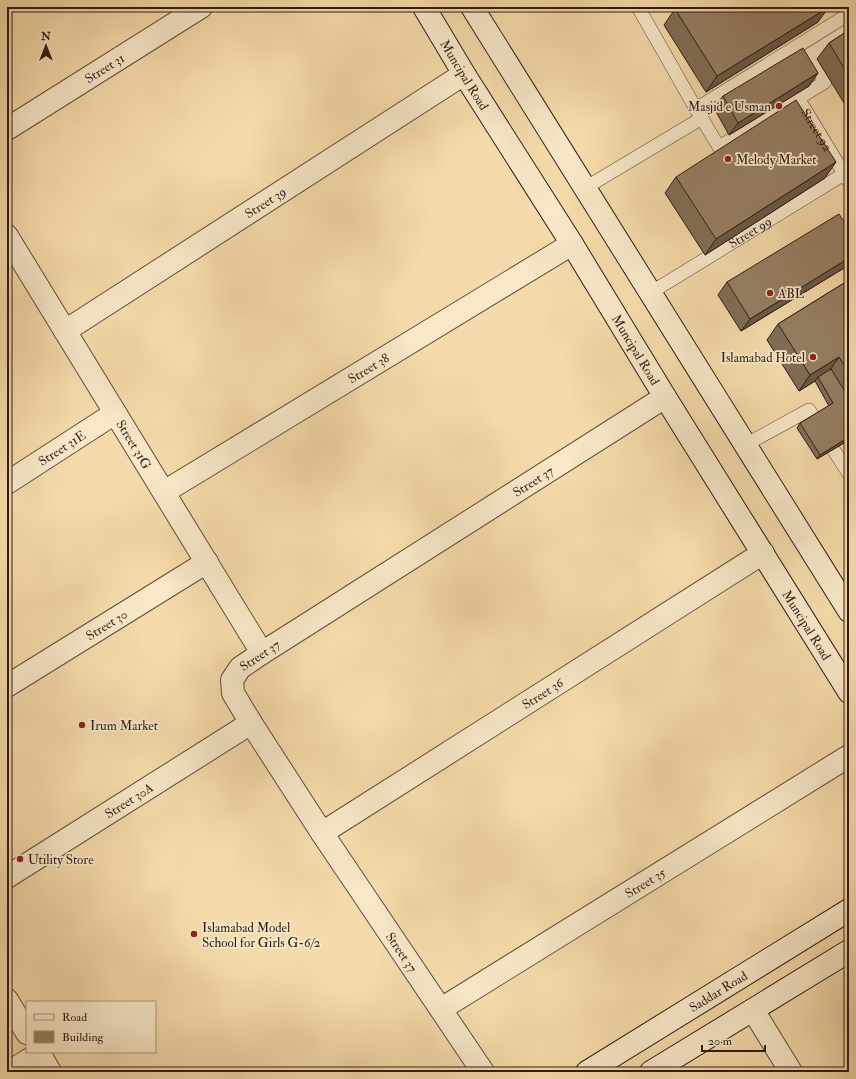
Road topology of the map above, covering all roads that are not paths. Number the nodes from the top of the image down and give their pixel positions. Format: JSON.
{"nodes":[{"id":1,"x":201,"y":7,"type":"edge"},
{"id":2,"x":424,"y":7,"type":"edge"},
{"id":3,"x":472,"y":7,"type":"edge"},
{"id":4,"x":638,"y":7,"type":"edge"},
{"id":5,"x":849,"y":14,"type":"edge"},
{"id":6,"x":849,"y":30,"type":"edge"},
{"id":7,"x":464,"y":74,"type":"junction"},
{"id":8,"x":798,"y":98,"type":"junction"},
{"id":9,"x":699,"y":114,"type":"junction"},
{"id":10,"x":7,"y":129,"type":"edge"},
{"id":11,"x":847,"y":176,"type":"edge"},
{"id":12,"x":585,"y":188,"type":"junction"},
{"id":13,"x":7,"y":236,"type":"edge"},
{"id":14,"x":572,"y":244,"type":"junction"},
{"id":15,"x":15,"y":265,"type":"edge"},
{"id":16,"x":650,"y":293,"type":"junction"},
{"id":17,"x":65,"y":331,"type":"junction"},
{"id":18,"x":665,"y":397,"type":"junction"},
{"id":19,"x":116,"y":413,"type":"junction"},
{"id":20,"x":814,"y":418,"type":"edge"},
{"id":21,"x":745,"y":446,"type":"junction"},
{"id":22,"x":833,"y":449,"type":"edge"},
{"id":23,"x":849,"y":474,"type":"edge"},
{"id":24,"x":7,"y":483,"type":"edge"},
{"id":25,"x":164,"y":492,"type":"junction"},
{"id":26,"x":763,"y":553,"type":"junction"},
{"id":27,"x":206,"y":562,"type":"junction"},
{"id":28,"x":849,"y":611,"type":"edge"},
{"id":29,"x":262,"y":653,"type":"junction"},
{"id":30,"x":7,"y":686,"type":"edge"},
{"id":31,"x":849,"y":692,"type":"edge"},
{"id":32,"x":251,"y":723,"type":"junction"},
{"id":33,"x":849,"y":756,"type":"edge"},
{"id":34,"x":322,"y":833,"type":"junction"},
{"id":35,"x":7,"y":878,"type":"edge"},
{"id":36,"x":849,"y":910,"type":"edge"},
{"id":37,"x":849,"y":951,"type":"edge"},
{"id":38,"x":7,"y":1000,"type":"edge"},
{"id":39,"x":441,"y":1009,"type":"junction"},
{"id":40,"x":753,"y":1010,"type":"junction"},
{"id":41,"x":26,"y":1031,"type":"edge"},
{"id":42,"x":39,"y":1053,"type":"edge"},
{"id":43,"x":9,"y":1072,"type":"edge"},
{"id":44,"x":50,"y":1072,"type":"edge"},
{"id":45,"x":483,"y":1072,"type":"edge"},
{"id":46,"x":588,"y":1072,"type":"edge"},
{"id":47,"x":652,"y":1072,"type":"edge"},
{"id":48,"x":791,"y":1072,"type":"edge"}],
"edges":[{"from":1,"to":10,"type":"street","name":"Street 31"},
{"from":2,"to":7,"type":"street","name":"Muncipal Road"},
{"from":3,"to":12,"type":"street"},
{"from":4,"to":9,"type":"lane"},
{"from":5,"to":9,"type":"lane"},
{"from":6,"to":8,"type":"lane","name":"Street 92"},
{"from":7,"to":14,"type":"street","name":"Muncipal Road"},
{"from":7,"to":17,"type":"street","name":"Street 39"},
{"from":8,"to":9,"type":"lane","name":"Street 92"},
{"from":8,"to":11,"type":"lane","name":"Street 92"},
{"from":9,"to":12,"type":"lane"},
{"from":11,"to":16,"type":"lane","name":"Street 99"},
{"from":12,"to":16,"type":"street"},
{"from":13,"to":15,"type":"street","name":"Street 31G"},
{"from":14,"to":18,"type":"street","name":"Muncipal Road"},
{"from":14,"to":25,"type":"street","name":"Street 38"},
{"from":15,"to":17,"type":"street","name":"Street 31G"},
{"from":16,"to":21,"type":"street"},
{"from":17,"to":19,"type":"street","name":"Street 31G"},
{"from":18,"to":26,"type":"street","name":"Muncipal Road"},
{"from":18,"to":29,"type":"street","name":"Street 37"},
{"from":19,"to":24,"type":"street","name":"Street 31E"},
{"from":19,"to":25,"type":"street","name":"Street 31G"},
{"from":20,"to":21,"type":"lane"},
{"from":21,"to":28,"type":"street"},
{"from":22,"to":23,"type":"lane"},
{"from":25,"to":27,"type":"street","name":"Street 31G"},
{"from":26,"to":31,"type":"street","name":"Muncipal Road"},
{"from":26,"to":34,"type":"street","name":"Street 36"},
{"from":27,"to":29,"type":"street","name":"Street 31G"},
{"from":27,"to":30,"type":"street","name":"Street 30"},
{"from":29,"to":32,"type":"street","name":"Street 37"},
{"from":32,"to":34,"type":"street","name":"Street 37"},
{"from":32,"to":35,"type":"street","name":"Street 30A"},
{"from":33,"to":39,"type":"street","name":"Street 35"},
{"from":34,"to":39,"type":"street","name":"Street 37"},
{"from":36,"to":46,"type":"street","name":"Saddar Road"},
{"from":37,"to":40,"type":"street"},
{"from":38,"to":41,"type":"street"},
{"from":39,"to":45,"type":"street","name":"Street 37"},
{"from":40,"to":47,"type":"street"},
{"from":40,"to":48,"type":"street"},
{"from":42,"to":43,"type":"street"},
{"from":42,"to":44,"type":"street"}]}
